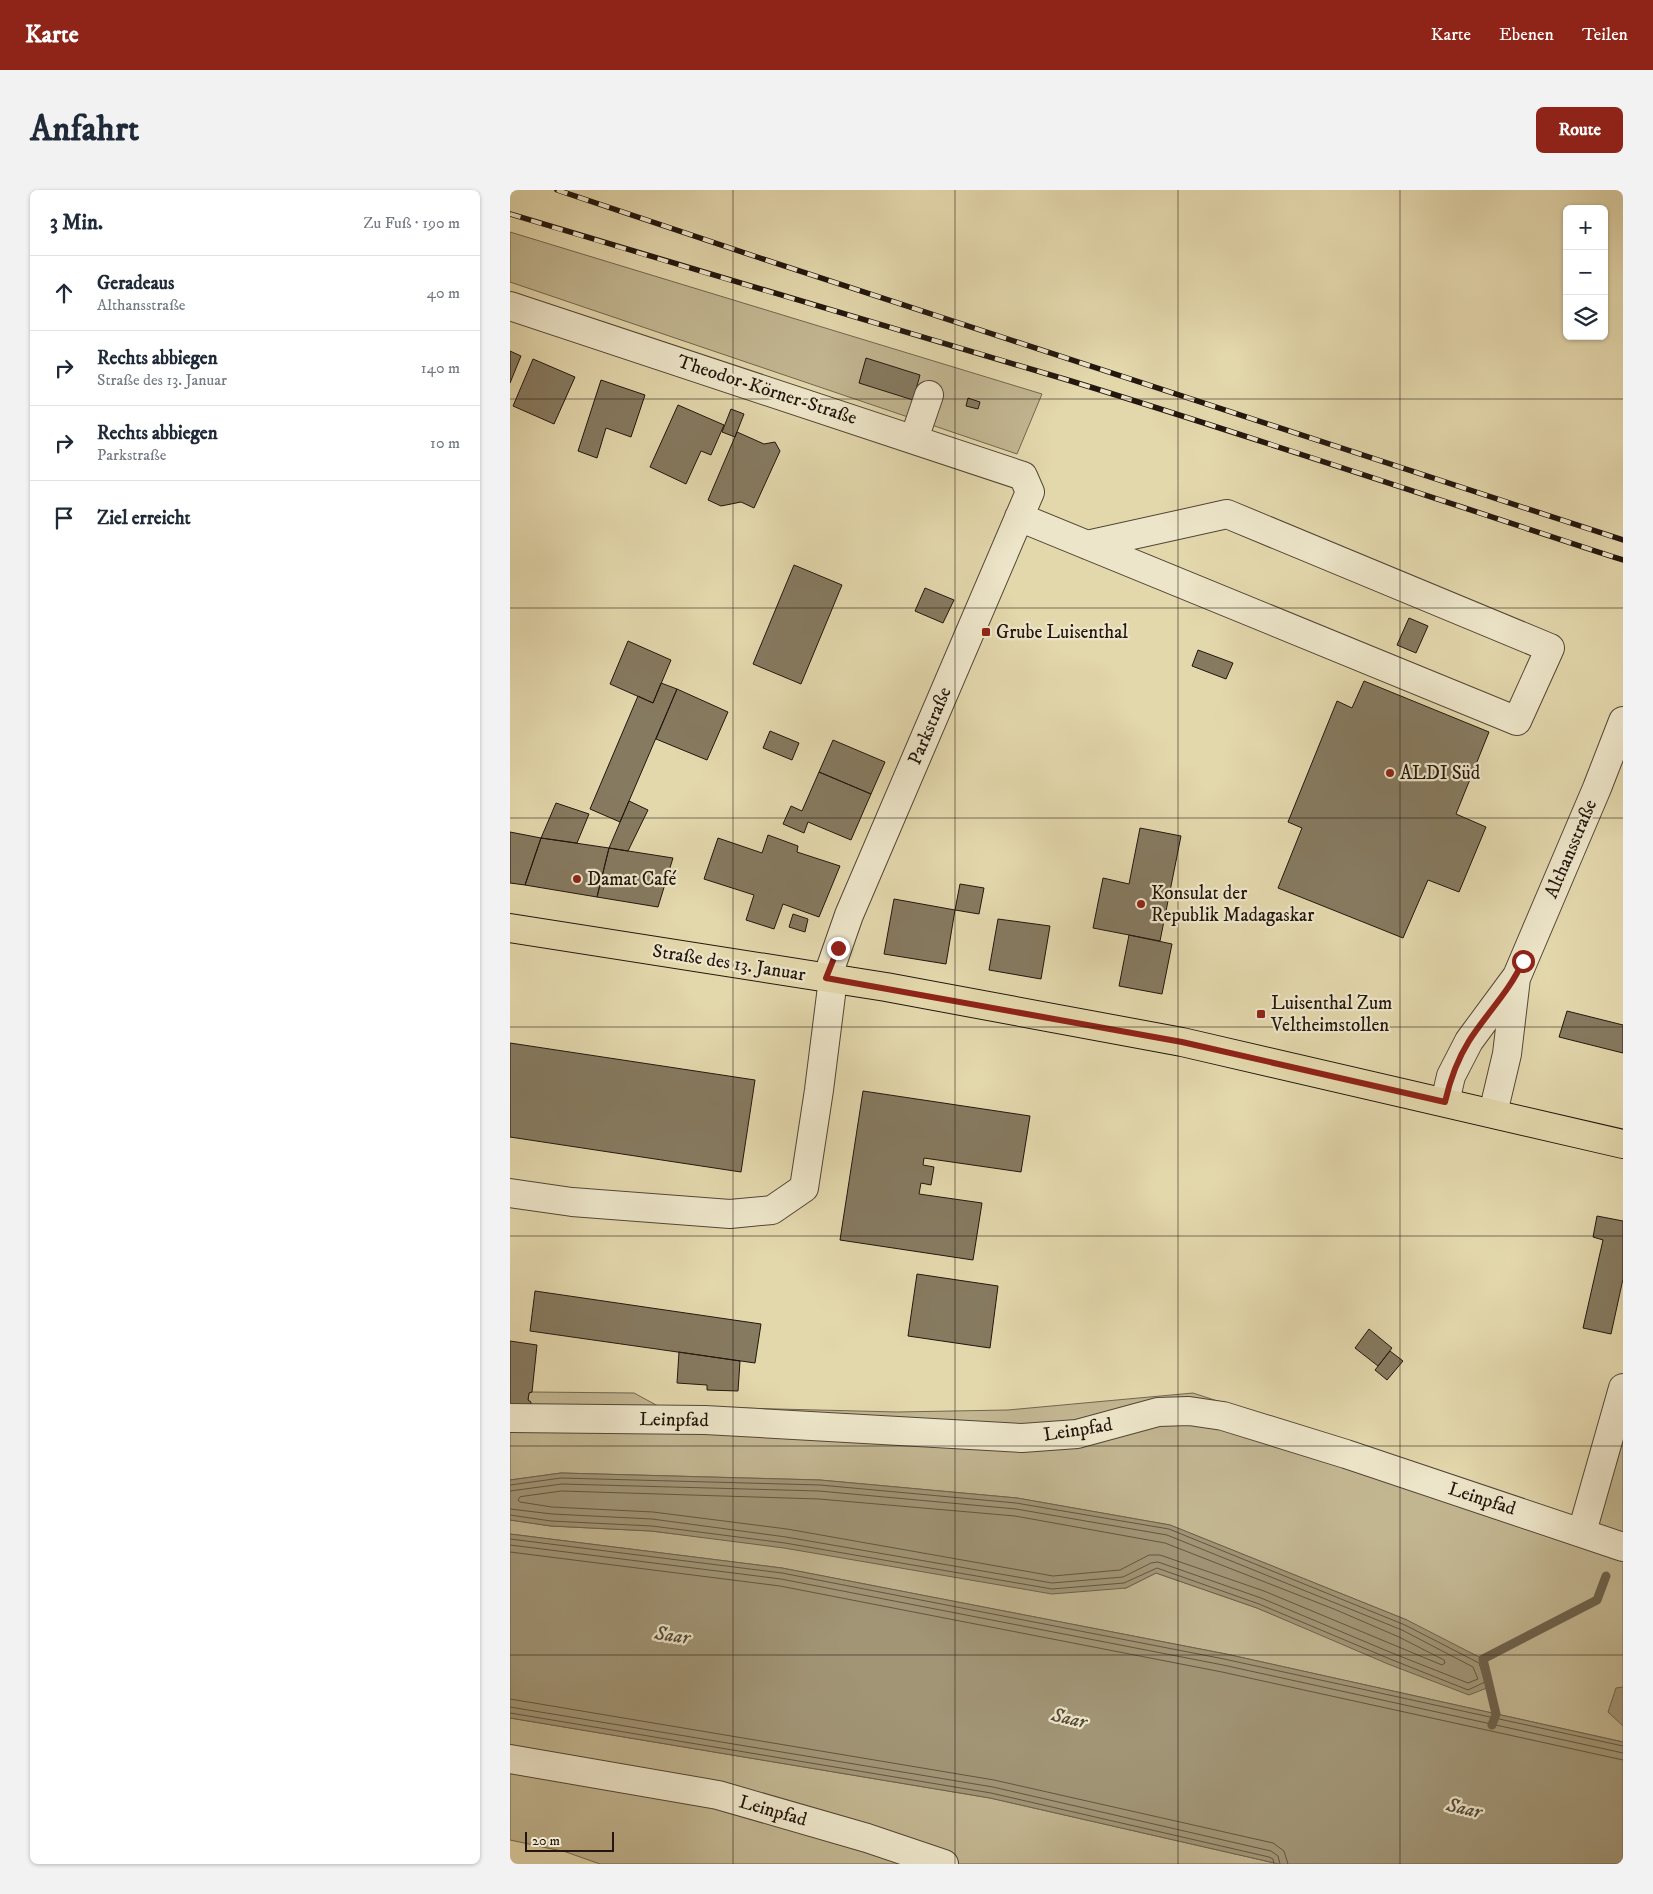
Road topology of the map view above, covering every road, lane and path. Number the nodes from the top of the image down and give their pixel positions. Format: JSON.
{"nodes":[{"id":1,"x":510,"y":306,"type":"edge"},
{"id":2,"x":929,"y":395,"type":"dead end"},
{"id":3,"x":914,"y":439,"type":"junction"},
{"id":4,"x":1023,"y":476,"type":"joint"},
{"id":5,"x":1019,"y":517,"type":"junction"},
{"id":6,"x":1087,"y":545,"type":"junction"},
{"id":7,"x":1623,"y":721,"type":"edge"},
{"id":8,"x":510,"y":928,"type":"edge"},
{"id":9,"x":1517,"y":976,"type":"junction"},
{"id":10,"x":830,"y":979,"type":"junction"},
{"id":11,"x":1445,"y":1102,"type":"junction"},
{"id":12,"x":1493,"y":1113,"type":"junction"},
{"id":13,"x":1623,"y":1144,"type":"edge"},
{"id":14,"x":510,"y":1192,"type":"edge"},
{"id":15,"x":1623,"y":1388,"type":"edge"},
{"id":16,"x":510,"y":1418,"type":"edge"},
{"id":17,"x":1582,"y":1532,"type":"junction"},
{"id":18,"x":1623,"y":1547,"type":"edge"},
{"id":19,"x":510,"y":1759,"type":"edge"},
{"id":20,"x":944,"y":1864,"type":"edge"}],
"edges":[{"from":1,"to":3,"type":"street","name":"Theodor-Körner-Straße"},
{"from":2,"to":3,"type":"street"},
{"from":3,"to":4,"type":"street","name":"Theodor-Körner-Straße"},
{"from":4,"to":5,"type":"street","name":"Parkstraße"},
{"from":5,"to":6,"type":"street"},
{"from":5,"to":10,"type":"street","name":"Parkstraße"},
{"from":6,"to":6,"type":"street"},
{"from":7,"to":9,"type":"street","name":"Althansstraße"},
{"from":8,"to":10,"type":"main road","name":"Straße des 13. Januar"},
{"from":9,"to":11,"type":"street","name":"Althansstraße"},
{"from":9,"to":12,"type":"street","name":"Althansstraße"},
{"from":10,"to":11,"type":"main road","name":"Straße des 13. Januar"},
{"from":10,"to":14,"type":"street","name":"Parkstraße"},
{"from":11,"to":12,"type":"main road","name":"Straße des 13. Januar"},
{"from":12,"to":13,"type":"main road","name":"Straße des 13. Januar"},
{"from":15,"to":17,"type":"street"},
{"from":16,"to":17,"type":"street","name":"Leinpfad"},
{"from":17,"to":18,"type":"street","name":"Leinpfad"},
{"from":19,"to":20,"type":"street","name":"Leinpfad"}]}
